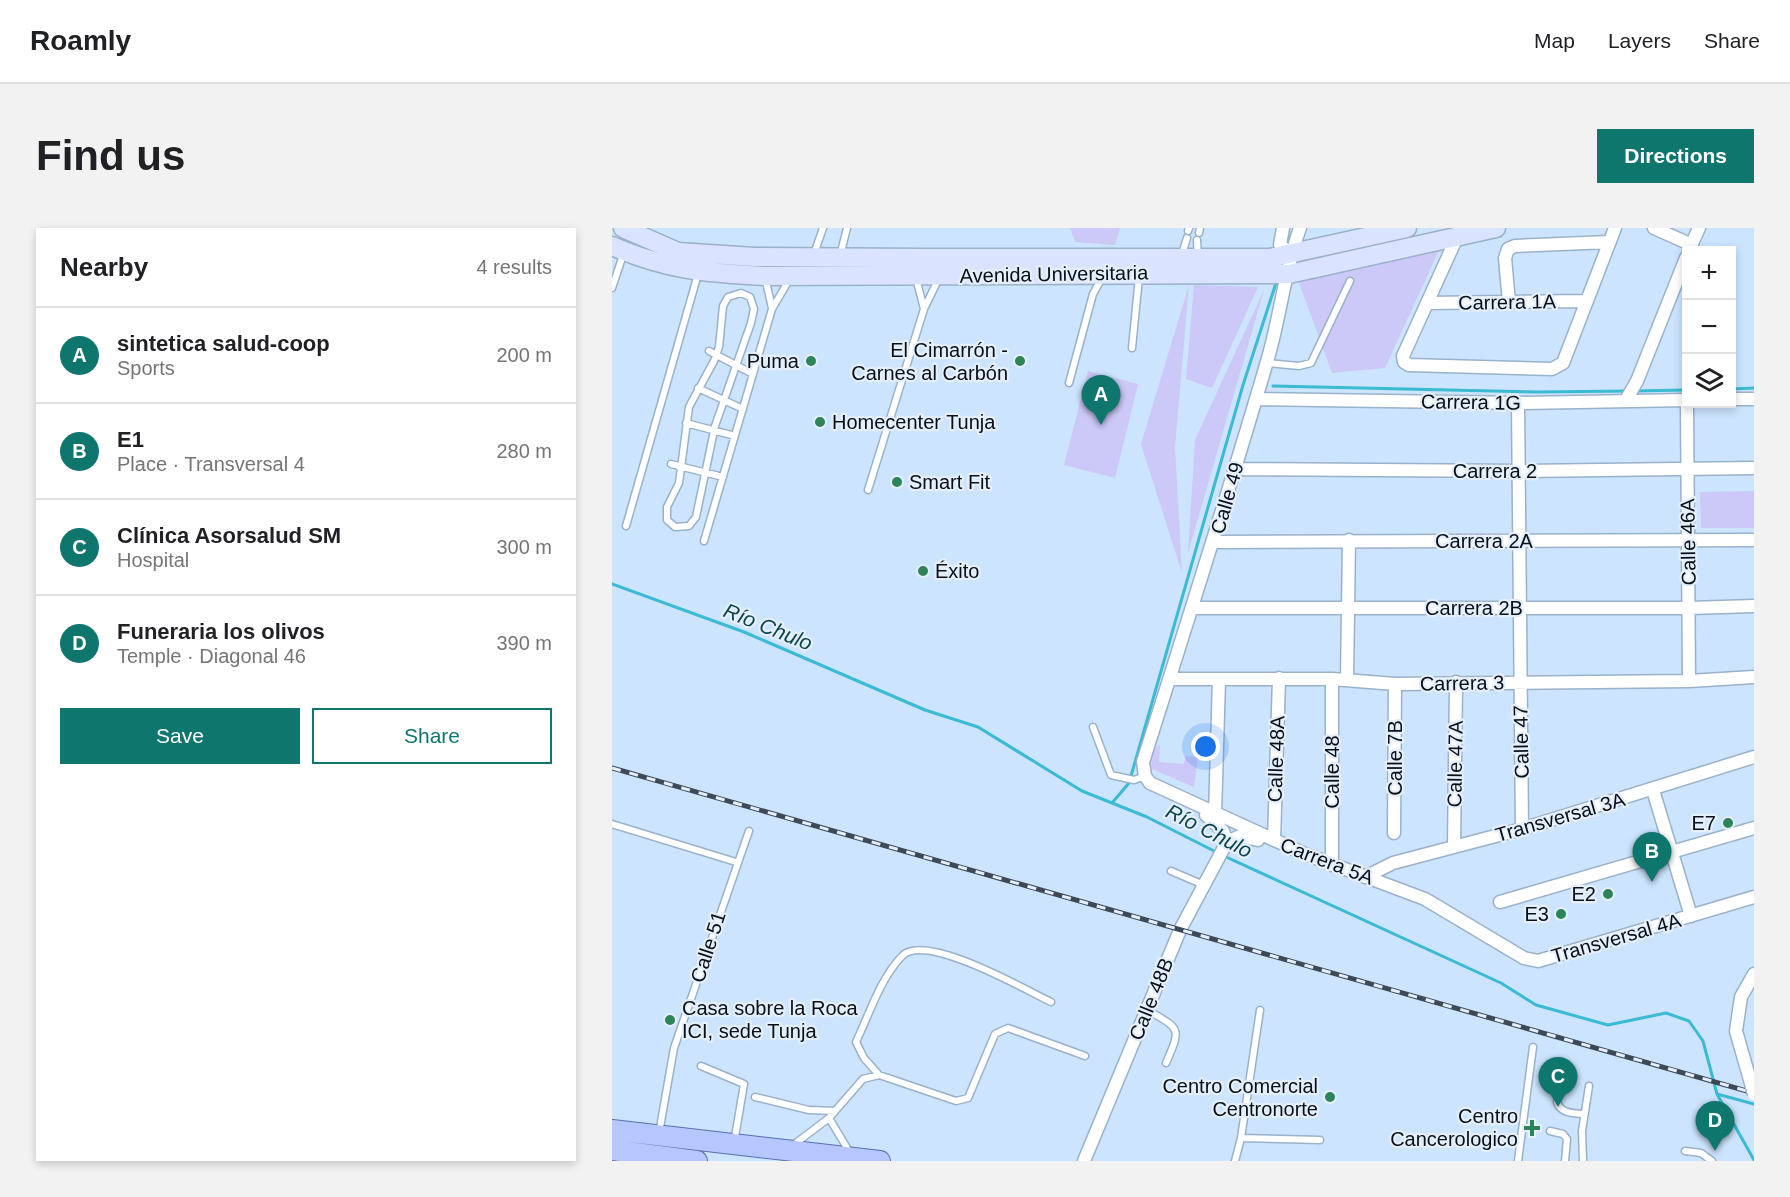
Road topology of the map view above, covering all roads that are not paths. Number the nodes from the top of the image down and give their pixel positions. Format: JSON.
{"nodes":[{"id":1,"x":623,"y":228,"type":"edge"},
{"id":2,"x":823,"y":228,"type":"edge"},
{"id":3,"x":847,"y":228,"type":"edge"},
{"id":4,"x":1283,"y":228,"type":"edge"},
{"id":5,"x":1300,"y":228,"type":"edge"},
{"id":6,"x":1407,"y":228,"type":"edge"},
{"id":7,"x":1496,"y":228,"type":"edge"},
{"id":8,"x":1615,"y":228,"type":"edge"},
{"id":9,"x":1654,"y":228,"type":"edge"},
{"id":10,"x":1699,"y":228,"type":"edge"},
{"id":11,"x":1188,"y":232,"type":"edge"},
{"id":12,"x":1347,"y":236,"type":"edge"},
{"id":13,"x":1457,"y":237,"type":"junction"},
{"id":14,"x":1609,"y":242,"type":"junction"},
{"id":15,"x":1195,"y":243,"type":"edge"},
{"id":16,"x":1687,"y":246,"type":"edge"},
{"id":17,"x":1692,"y":246,"type":"edge"},
{"id":18,"x":618,"y":249,"type":"edge"},
{"id":19,"x":1291,"y":254,"type":"junction"},
{"id":20,"x":813,"y":258,"type":"junction"},
{"id":21,"x":839,"y":258,"type":"junction"},
{"id":22,"x":1682,"y":268,"type":"edge"},
{"id":23,"x":699,"y":273,"type":"junction"},
{"id":24,"x":1079,"y":273,"type":"junction"},
{"id":25,"x":1105,"y":273,"type":"junction"},
{"id":26,"x":1140,"y":273,"type":"junction"},
{"id":27,"x":1289,"y":274,"type":"junction"},
{"id":28,"x":941,"y":275,"type":"junction"},
{"id":29,"x":765,"y":276,"type":"junction"},
{"id":30,"x":832,"y":276,"type":"junction"},
{"id":31,"x":915,"y":276,"type":"junction"},
{"id":32,"x":790,"y":277,"type":"junction"},
{"id":33,"x":1350,"y":281,"type":"dead end"},
{"id":34,"x":612,"y":288,"type":"edge"},
{"id":35,"x":1093,"y":294,"type":"junction"},
{"id":36,"x":1586,"y":301,"type":"junction"},
{"id":37,"x":1509,"y":302,"type":"junction"},
{"id":38,"x":1427,"y":303,"type":"junction"},
{"id":39,"x":772,"y":309,"type":"junction"},
{"id":40,"x":924,"y":309,"type":"junction"},
{"id":41,"x":1132,"y":348,"type":"dead end"},
{"id":42,"x":709,"y":351,"type":"dead end"},
{"id":43,"x":716,"y":355,"type":"junction"},
{"id":44,"x":1267,"y":363,"type":"junction"},
{"id":45,"x":736,"y":365,"type":"junction"},
{"id":46,"x":753,"y":374,"type":"junction"},
{"id":47,"x":1069,"y":383,"type":"dead end"},
{"id":48,"x":698,"y":388,"type":"junction"},
{"id":49,"x":1629,"y":397,"type":"junction"},
{"id":50,"x":1256,"y":399,"type":"junction"},
{"id":51,"x":1736,"y":399,"type":"edge"},
{"id":52,"x":1754,"y":399,"type":"edge"},
{"id":53,"x":724,"y":400,"type":"junction"},
{"id":54,"x":1682,"y":402,"type":"edge"},
{"id":55,"x":1518,"y":403,"type":"junction"},
{"id":56,"x":1687,"y":408,"type":"edge"},
{"id":57,"x":743,"y":409,"type":"junction"},
{"id":58,"x":686,"y":423,"type":"junction"},
{"id":59,"x":714,"y":430,"type":"junction"},
{"id":60,"x":735,"y":436,"type":"junction"},
{"id":61,"x":871,"y":449,"type":"dead end"},
{"id":62,"x":879,"y":452,"type":"junction"},
{"id":63,"x":671,"y":464,"type":"dead end"},
{"id":64,"x":681,"y":467,"type":"junction"},
{"id":65,"x":1687,"y":467,"type":"junction"},
{"id":66,"x":1754,"y":468,"type":"edge"},
{"id":67,"x":1236,"y":469,"type":"junction"},
{"id":68,"x":1519,"y":471,"type":"junction"},
{"id":69,"x":705,"y":473,"type":"junction"},
{"id":70,"x":723,"y":477,"type":"junction"},
{"id":71,"x":868,"y":490,"type":"dead end"},
{"id":72,"x":626,"y":526,"type":"dead end"},
{"id":73,"x":1350,"y":540,"type":"junction"},
{"id":74,"x":1688,"y":540,"type":"junction"},
{"id":75,"x":1754,"y":540,"type":"edge"},
{"id":76,"x":704,"y":541,"type":"dead end"},
{"id":77,"x":1215,"y":542,"type":"junction"},
{"id":78,"x":1521,"y":542,"type":"junction"},
{"id":79,"x":1754,"y":606,"type":"edge"},
{"id":80,"x":1193,"y":608,"type":"junction"},
{"id":81,"x":1521,"y":608,"type":"junction"},
{"id":82,"x":1689,"y":608,"type":"junction"},
{"id":83,"x":1348,"y":609,"type":"junction"},
{"id":84,"x":1754,"y":677,"type":"edge"},
{"id":85,"x":1279,"y":678,"type":"junction"},
{"id":86,"x":1169,"y":679,"type":"junction"},
{"id":87,"x":1219,"y":679,"type":"junction"},
{"id":88,"x":1332,"y":679,"type":"junction"},
{"id":89,"x":1347,"y":680,"type":"junction"},
{"id":90,"x":1689,"y":681,"type":"junction"},
{"id":91,"x":1456,"y":682,"type":"junction"},
{"id":92,"x":1520,"y":682,"type":"junction"},
{"id":93,"x":1395,"y":684,"type":"junction"},
{"id":94,"x":1093,"y":727,"type":"dead end"},
{"id":95,"x":1754,"y":757,"type":"edge"},
{"id":96,"x":1143,"y":777,"type":"junction"},
{"id":97,"x":1653,"y":790,"type":"junction"},
{"id":98,"x":1215,"y":815,"type":"junction"},
{"id":99,"x":612,"y":824,"type":"edge"},
{"id":100,"x":1754,"y":828,"type":"edge"},
{"id":101,"x":1522,"y":829,"type":"junction"},
{"id":102,"x":749,"y":831,"type":"dead end"},
{"id":103,"x":1395,"y":833,"type":"dead end"},
{"id":104,"x":1274,"y":840,"type":"junction"},
{"id":105,"x":1227,"y":842,"type":"junction"},
{"id":106,"x":1454,"y":847,"type":"junction"},
{"id":107,"x":1305,"y":854,"type":"junction"},
{"id":108,"x":1671,"y":854,"type":"junction"},
{"id":109,"x":736,"y":862,"type":"junction"},
{"id":110,"x":1332,"y":865,"type":"junction"},
{"id":111,"x":1171,"y":871,"type":"dead end"},
{"id":112,"x":1365,"y":877,"type":"junction"},
{"id":113,"x":1208,"y":880,"type":"junction"},
{"id":114,"x":1388,"y":884,"type":"joint"},
{"id":115,"x":1754,"y":897,"type":"edge"},
{"id":116,"x":1500,"y":902,"type":"dead end"},
{"id":117,"x":1690,"y":916,"type":"junction"},
{"id":118,"x":1754,"y":974,"type":"edge"},
{"id":119,"x":1051,"y":1002,"type":"dead end"},
{"id":120,"x":1147,"y":1010,"type":"junction"},
{"id":121,"x":1260,"y":1010,"type":"dead end"},
{"id":122,"x":1533,"y":1047,"type":"dead end"},
{"id":123,"x":1086,"y":1056,"type":"dead end"},
{"id":124,"x":1166,"y":1063,"type":"dead end"},
{"id":125,"x":1563,"y":1063,"type":"dead end"},
{"id":126,"x":701,"y":1066,"type":"dead end"},
{"id":127,"x":879,"y":1075,"type":"junction"},
{"id":128,"x":1589,"y":1086,"type":"dead end"},
{"id":129,"x":1754,"y":1094,"type":"edge"},
{"id":130,"x":755,"y":1097,"type":"dead end"},
{"id":131,"x":835,"y":1111,"type":"junction"},
{"id":132,"x":1584,"y":1114,"type":"junction"},
{"id":133,"x":829,"y":1118,"type":"junction"},
{"id":134,"x":612,"y":1130,"type":"edge"},
{"id":135,"x":1550,"y":1131,"type":"dead end"},
{"id":136,"x":658,"y":1134,"type":"junction"},
{"id":137,"x":1241,"y":1138,"type":"junction"},
{"id":138,"x":1320,"y":1140,"type":"dead end"},
{"id":139,"x":734,"y":1143,"type":"junction"},
{"id":140,"x":612,"y":1150,"type":"edge"},
{"id":141,"x":787,"y":1150,"type":"junction"},
{"id":142,"x":1685,"y":1151,"type":"dead end"},
{"id":143,"x":853,"y":1158,"type":"junction"},
{"id":144,"x":662,"y":1159,"type":"edge"},
{"id":145,"x":697,"y":1161,"type":"edge"},
{"id":146,"x":880,"y":1161,"type":"edge"},
{"id":147,"x":1084,"y":1161,"type":"edge"},
{"id":148,"x":1235,"y":1161,"type":"edge"},
{"id":149,"x":1518,"y":1161,"type":"edge"},
{"id":150,"x":1565,"y":1161,"type":"edge"},
{"id":151,"x":1583,"y":1161,"type":"edge"},
{"id":152,"x":1712,"y":1161,"type":"edge"}],
"edges":[{"from":1,"to":20,"type":"main road","name":"Avenida Universitaria"},
{"from":2,"to":20,"type":"lane"},
{"from":3,"to":21,"type":"lane"},
{"from":4,"to":19,"type":"street","name":"Calle 49"},
{"from":5,"to":19,"type":"street"},
{"from":6,"to":12,"type":"main road","name":"Avenida Universitaria"},
{"from":7,"to":13,"type":"main road","name":"Avenida Universitaria"},
{"from":8,"to":14,"type":"street"},
{"from":9,"to":16,"type":"street"},
{"from":10,"to":17,"type":"street"},
{"from":11,"to":15,"type":"lane"},
{"from":12,"to":19,"type":"main road","name":"Avenida Universitaria"},
{"from":13,"to":27,"type":"main road","name":"Avenida Universitaria"},
{"from":13,"to":38,"type":"street"},
{"from":14,"to":36,"type":"street"},
{"from":14,"to":37,"type":"street"},
{"from":15,"to":19,"type":"main road","name":"Avenida Universitaria"},
{"from":15,"to":21,"type":"main road","name":"Avenida Universitaria"},
{"from":18,"to":23,"type":"main road","name":"Avenida Universitaria"},
{"from":18,"to":34,"type":"lane"},
{"from":19,"to":27,"type":"street","name":"Calle 49"},
{"from":20,"to":21,"type":"main road","name":"Avenida Universitaria"},
{"from":21,"to":30,"type":"lane"},
{"from":22,"to":49,"type":"street"},
{"from":23,"to":29,"type":"main road","name":"Avenida Universitaria"},
{"from":23,"to":72,"type":"lane"},
{"from":24,"to":25,"type":"main road","name":"Avenida Universitaria"},
{"from":24,"to":28,"type":"main road","name":"Avenida Universitaria"},
{"from":24,"to":35,"type":"lane"},
{"from":25,"to":26,"type":"main road","name":"Avenida Universitaria"},
{"from":25,"to":35,"type":"lane"},
{"from":26,"to":27,"type":"main road","name":"Avenida Universitaria"},
{"from":26,"to":41,"type":"lane"},
{"from":27,"to":44,"type":"street","name":"Calle 49"},
{"from":28,"to":31,"type":"main road","name":"Avenida Universitaria"},
{"from":28,"to":40,"type":"lane"},
{"from":29,"to":32,"type":"main road","name":"Avenida Universitaria"},
{"from":29,"to":39,"type":"lane"},
{"from":30,"to":31,"type":"main road","name":"Avenida Universitaria"},
{"from":30,"to":32,"type":"main road","name":"Avenida Universitaria"},
{"from":31,"to":40,"type":"lane"},
{"from":32,"to":39,"type":"lane"},
{"from":33,"to":44,"type":"lane"},
{"from":35,"to":47,"type":"lane"},
{"from":36,"to":37,"type":"street","name":"Carrera 1A"},
{"from":36,"to":38,"type":"street"},
{"from":37,"to":38,"type":"street","name":"Carrera 1A"},
{"from":39,"to":46,"type":"lane"},
{"from":40,"to":62,"type":"lane"},
{"from":42,"to":43,"type":"lane"},
{"from":43,"to":45,"type":"lane"},
{"from":43,"to":45,"type":"lane"},
{"from":43,"to":48,"type":"lane"},
{"from":44,"to":50,"type":"street","name":"Calle 49"},
{"from":45,"to":46,"type":"lane"},
{"from":45,"to":53,"type":"lane"},
{"from":46,"to":57,"type":"lane"},
{"from":48,"to":53,"type":"lane"},
{"from":48,"to":58,"type":"lane"},
{"from":49,"to":54,"type":"street","name":"Carrera 1G"},
{"from":49,"to":55,"type":"street","name":"Carrera 1G"},
{"from":50,"to":55,"type":"street","name":"Carrera 1G"},
{"from":50,"to":67,"type":"street","name":"Calle 49"},
{"from":51,"to":52,"type":"street"},
{"from":53,"to":57,"type":"lane"},
{"from":53,"to":59,"type":"lane"},
{"from":55,"to":68,"type":"street","name":"Calle 47"},
{"from":56,"to":65,"type":"street","name":"Calle 46A"},
{"from":57,"to":60,"type":"lane"},
{"from":58,"to":59,"type":"lane"},
{"from":58,"to":64,"type":"lane"},
{"from":59,"to":60,"type":"lane"},
{"from":59,"to":69,"type":"lane"},
{"from":60,"to":70,"type":"lane"},
{"from":61,"to":62,"type":"lane"},
{"from":62,"to":71,"type":"lane"},
{"from":63,"to":64,"type":"lane"},
{"from":64,"to":69,"type":"lane"},
{"from":64,"to":69,"type":"lane"},
{"from":65,"to":66,"type":"street","name":"Carrera 2"},
{"from":65,"to":68,"type":"street","name":"Carrera 2"},
{"from":65,"to":74,"type":"street","name":"Calle 46A"},
{"from":67,"to":68,"type":"street","name":"Carrera 2"},
{"from":67,"to":77,"type":"street","name":"Calle 49"},
{"from":68,"to":78,"type":"street","name":"Calle 47"},
{"from":69,"to":70,"type":"lane"},
{"from":70,"to":76,"type":"lane"},
{"from":73,"to":77,"type":"street","name":"Carrera 2A"},
{"from":73,"to":78,"type":"street","name":"Carrera 2A"},
{"from":73,"to":83,"type":"street"},
{"from":74,"to":75,"type":"street","name":"Carrera 2A"},
{"from":74,"to":78,"type":"street","name":"Carrera 2A"},
{"from":74,"to":82,"type":"street","name":"Calle 46A"},
{"from":77,"to":80,"type":"street","name":"Calle 49"},
{"from":78,"to":81,"type":"street","name":"Calle 47"},
{"from":79,"to":82,"type":"street","name":"Carrera 2B"},
{"from":80,"to":83,"type":"street","name":"Carrera 2B"},
{"from":80,"to":86,"type":"street","name":"Calle 49"},
{"from":81,"to":82,"type":"street","name":"Carrera 2B"},
{"from":81,"to":83,"type":"street","name":"Carrera 2B"},
{"from":81,"to":92,"type":"street","name":"Calle 47"},
{"from":82,"to":90,"type":"street","name":"Calle 46A"},
{"from":83,"to":89,"type":"street"},
{"from":84,"to":90,"type":"street","name":"Carrera 3"},
{"from":85,"to":87,"type":"street","name":"Carrera 3"},
{"from":85,"to":88,"type":"street","name":"Carrera 3"},
{"from":85,"to":104,"type":"street","name":"Calle 48A"},
{"from":86,"to":87,"type":"street","name":"Carrera 3"},
{"from":86,"to":96,"type":"street","name":"Calle 49"},
{"from":87,"to":98,"type":"street"},
{"from":88,"to":89,"type":"street","name":"Carrera 3"},
{"from":88,"to":110,"type":"street","name":"Calle 48"},
{"from":89,"to":93,"type":"street","name":"Carrera 3"},
{"from":90,"to":92,"type":"street","name":"Carrera 3"},
{"from":91,"to":92,"type":"street","name":"Carrera 3"},
{"from":91,"to":93,"type":"street","name":"Carrera 3"},
{"from":91,"to":106,"type":"street","name":"Calle 47A"},
{"from":92,"to":101,"type":"street","name":"Calle 47"},
{"from":93,"to":103,"type":"street","name":"Calle 7B"},
{"from":94,"to":96,"type":"lane"},
{"from":95,"to":97,"type":"street","name":"Transversal 3A"},
{"from":96,"to":98,"type":"street","name":"Carrera 5A"},
{"from":96,"to":105,"type":"street"},
{"from":97,"to":101,"type":"street","name":"Transversal 3A"},
{"from":97,"to":108,"type":"street"},
{"from":98,"to":104,"type":"street","name":"Carrera 5A"},
{"from":99,"to":109,"type":"lane"},
{"from":100,"to":108,"type":"street"},
{"from":101,"to":106,"type":"street","name":"Transversal 3A"},
{"from":102,"to":109,"type":"lane","name":"Calle 51"},
{"from":104,"to":107,"type":"street","name":"Carrera 5A"},
{"from":105,"to":107,"type":"street"},
{"from":105,"to":113,"type":"street","name":"Calle 48B"},
{"from":106,"to":112,"type":"street","name":"Transversal 3A"},
{"from":107,"to":110,"type":"street","name":"Carrera 5A"},
{"from":108,"to":116,"type":"street"},
{"from":108,"to":117,"type":"street"},
{"from":109,"to":136,"type":"lane","name":"Calle 51"},
{"from":110,"to":112,"type":"street","name":"Carrera 5A"},
{"from":111,"to":113,"type":"lane"},
{"from":112,"to":114,"type":"street","name":"Carrera 5A"},
{"from":113,"to":120,"type":"street","name":"Calle 48B"},
{"from":114,"to":117,"type":"street","name":"Transversal 4A"},
{"from":115,"to":117,"type":"street","name":"Transversal 4A"},
{"from":118,"to":129,"type":"street","bridge":true},
{"from":119,"to":127,"type":"lane"},
{"from":120,"to":124,"type":"lane"},
{"from":120,"to":147,"type":"street","name":"Calle 48B"},
{"from":121,"to":137,"type":"lane"},
{"from":122,"to":149,"type":"lane"},
{"from":123,"to":127,"type":"lane"},
{"from":125,"to":132,"type":"lane"},
{"from":126,"to":139,"type":"lane"},
{"from":127,"to":131,"type":"lane"},
{"from":128,"to":132,"type":"lane"},
{"from":130,"to":131,"type":"lane"},
{"from":131,"to":133,"type":"lane"},
{"from":132,"to":151,"type":"lane"},
{"from":133,"to":141,"type":"lane"},
{"from":133,"to":143,"type":"lane"},
{"from":134,"to":136,"type":"main road"},
{"from":135,"to":150,"type":"lane"},
{"from":136,"to":139,"type":"main road"},
{"from":137,"to":138,"type":"lane"},
{"from":137,"to":148,"type":"lane"},
{"from":139,"to":141,"type":"main road"},
{"from":140,"to":144,"type":"main road"},
{"from":141,"to":143,"type":"main road"},
{"from":142,"to":152,"type":"lane"},
{"from":143,"to":146,"type":"main road"},
{"from":144,"to":145,"type":"main road"}]}
